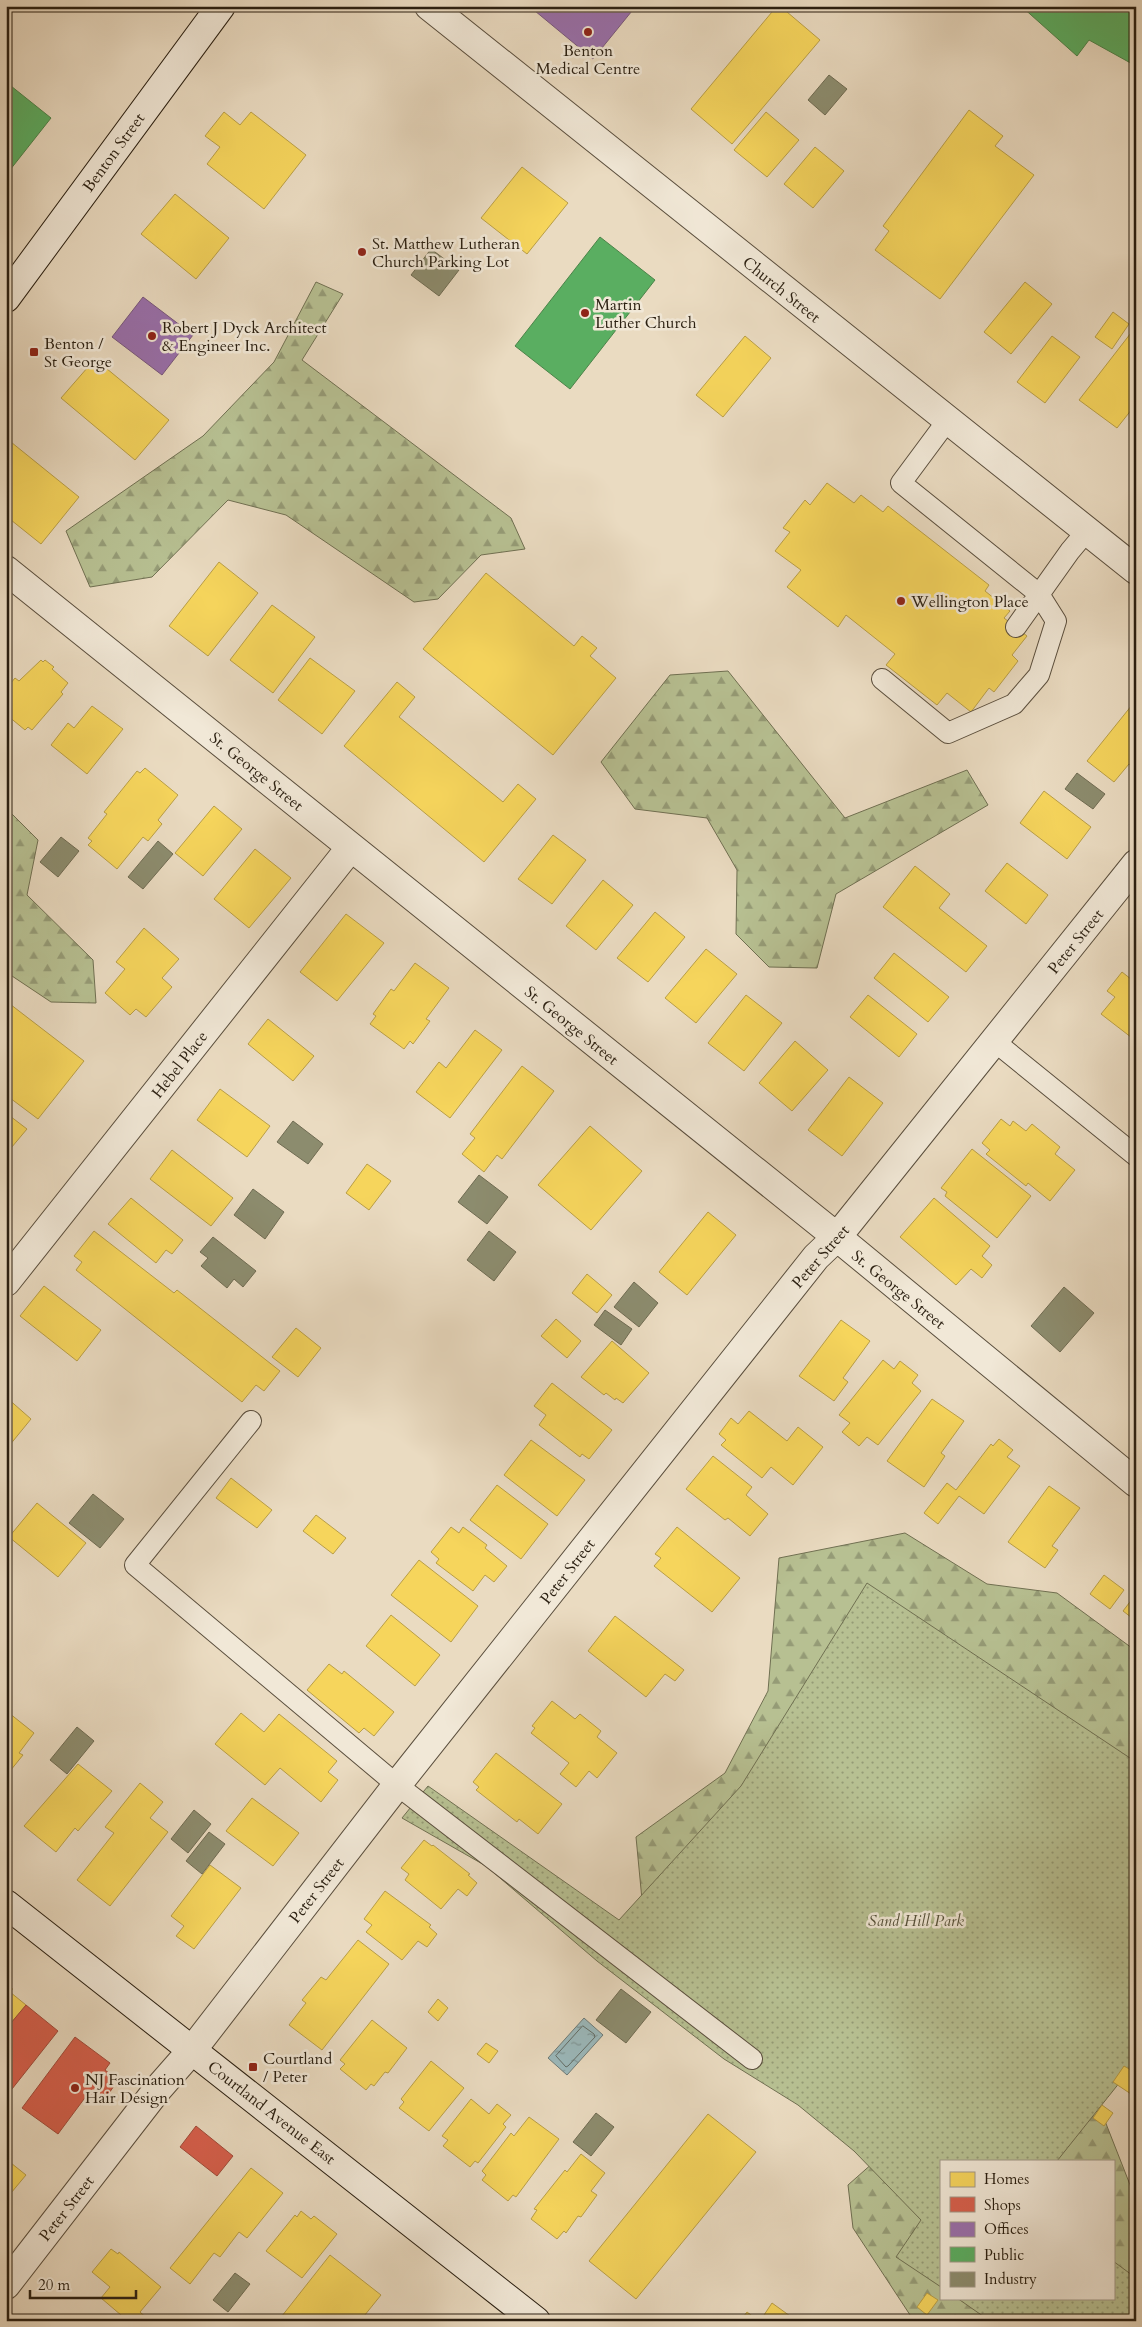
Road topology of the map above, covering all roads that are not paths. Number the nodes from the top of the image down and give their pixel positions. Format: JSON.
{"nodes":[{"id":1,"x":221,"y":6,"type":"edge"},
{"id":2,"x":429,"y":6,"type":"edge"},
{"id":3,"x":6,"y":298,"type":"edge"},
{"id":4,"x":947,"y":421,"type":"junction"},
{"id":5,"x":1086,"y":532,"type":"junction"},
{"id":6,"x":6,"y":570,"type":"edge"},
{"id":7,"x":1136,"y":570,"type":"edge"},
{"id":8,"x":1039,"y":594,"type":"junction"},
{"id":9,"x":1016,"y":627,"type":"dead end"},
{"id":10,"x":882,"y":680,"type":"dead end"},
{"id":11,"x":351,"y":847,"type":"junction"},
{"id":12,"x":1136,"y":864,"type":"edge"},
{"id":13,"x":994,"y":1041,"type":"junction"},
{"id":14,"x":1136,"y":1156,"type":"edge"},
{"id":15,"x":837,"y":1237,"type":"junction"},
{"id":16,"x":6,"y":1282,"type":"edge"},
{"id":17,"x":251,"y":1421,"type":"dead end"},
{"id":18,"x":1136,"y":1483,"type":"edge"},
{"id":19,"x":398,"y":1785,"type":"junction"},
{"id":20,"x":6,"y":1904,"type":"edge"},
{"id":21,"x":193,"y":2049,"type":"junction"},
{"id":22,"x":752,"y":2059,"type":"dead end"},
{"id":23,"x":6,"y":2285,"type":"edge"},
{"id":24,"x":536,"y":2321,"type":"edge"}],
"edges":[{"from":1,"to":3,"type":"street","name":"Benton Street"},
{"from":2,"to":4,"type":"street","name":"Church Street"},
{"from":4,"to":5,"type":"street","name":"Church Street"},
{"from":4,"to":8,"type":"lane"},
{"from":5,"to":7,"type":"street","name":"Church Street"},
{"from":5,"to":8,"type":"lane"},
{"from":6,"to":11,"type":"street","name":"St. George Street"},
{"from":8,"to":9,"type":"lane"},
{"from":8,"to":10,"type":"lane"},
{"from":11,"to":15,"type":"street","name":"St. George Street"},
{"from":11,"to":16,"type":"street","name":"Hebel Place"},
{"from":12,"to":13,"type":"street","name":"Peter Street"},
{"from":13,"to":14,"type":"lane"},
{"from":13,"to":15,"type":"street","name":"Peter Street"},
{"from":15,"to":18,"type":"street","name":"St. George Street"},
{"from":15,"to":19,"type":"street","name":"Peter Street"},
{"from":17,"to":19,"type":"lane"},
{"from":19,"to":21,"type":"street","name":"Peter Street"},
{"from":19,"to":22,"type":"lane"},
{"from":20,"to":21,"type":"street","name":"Courtland Avenue East"},
{"from":21,"to":23,"type":"street","name":"Peter Street"},
{"from":21,"to":24,"type":"street","name":"Courtland Avenue East"}]}
